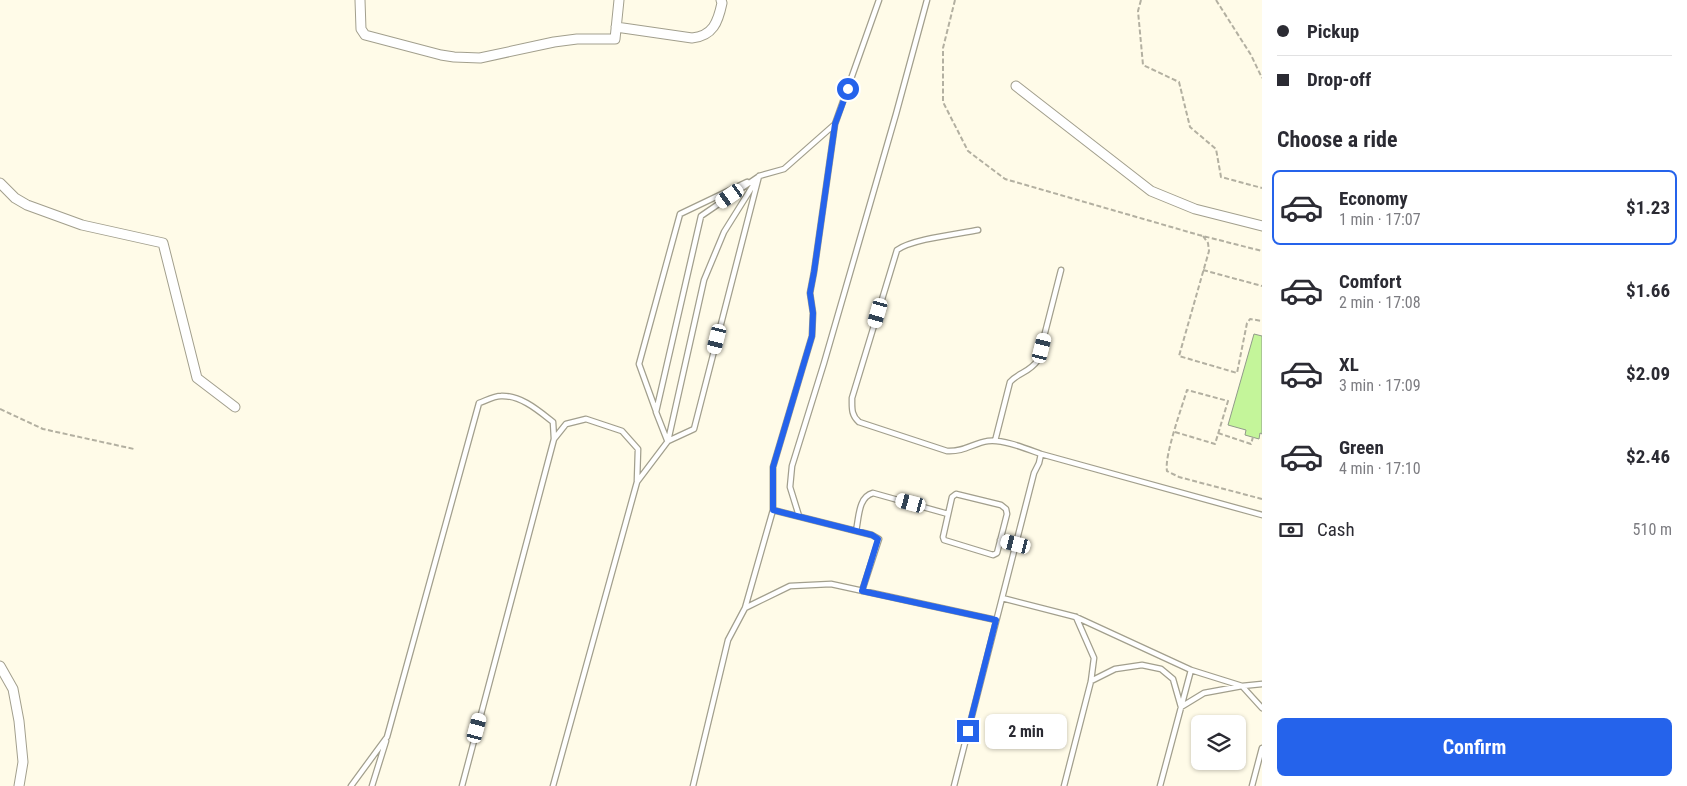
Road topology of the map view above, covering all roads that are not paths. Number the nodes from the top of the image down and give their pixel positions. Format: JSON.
{"nodes":[{"id":1,"x":360,"y":0,"type":"edge"},
{"id":2,"x":619,"y":0,"type":"edge"},
{"id":3,"x":721,"y":0,"type":"edge"},
{"id":4,"x":879,"y":0,"type":"edge"},
{"id":5,"x":927,"y":0,"type":"edge"},
{"id":6,"x":616,"y":27,"type":"junction"},
{"id":7,"x":1016,"y":86,"type":"dead end"},
{"id":8,"x":835,"y":124,"type":"junction"},
{"id":9,"x":760,"y":176,"type":"junction"},
{"id":10,"x":0,"y":183,"type":"edge"},
{"id":11,"x":1262,"y":226,"type":"edge"},
{"id":12,"x":978,"y":230,"type":"dead end"},
{"id":13,"x":1061,"y":270,"type":"dead end"},
{"id":14,"x":235,"y":407,"type":"dead end"},
{"id":15,"x":656,"y":412,"type":"junction"},
{"id":16,"x":554,"y":439,"type":"junction"},
{"id":17,"x":995,"y":440,"type":"junction"},
{"id":18,"x":668,"y":441,"type":"junction"},
{"id":19,"x":1042,"y":454,"type":"junction"},
{"id":20,"x":637,"y":482,"type":"junction"},
{"id":21,"x":773,"y":510,"type":"junction"},
{"id":22,"x":948,"y":514,"type":"junction"},
{"id":23,"x":1262,"y":515,"type":"edge"},
{"id":24,"x":799,"y":516,"type":"junction"},
{"id":25,"x":856,"y":531,"type":"junction"},
{"id":26,"x":1000,"y":540,"type":"junction"},
{"id":27,"x":1016,"y":544,"type":"junction"},
{"id":28,"x":862,"y":591,"type":"junction"},
{"id":29,"x":1002,"y":598,"type":"junction"},
{"id":30,"x":745,"y":608,"type":"junction"},
{"id":31,"x":1076,"y":617,"type":"junction"},
{"id":32,"x":996,"y":620,"type":"junction"},
{"id":33,"x":0,"y":666,"type":"edge"},
{"id":34,"x":1191,"y":670,"type":"junction"},
{"id":35,"x":1092,"y":681,"type":"junction"},
{"id":36,"x":1262,"y":684,"type":"edge"},
{"id":37,"x":1242,"y":686,"type":"junction"},
{"id":38,"x":1182,"y":707,"type":"junction"},
{"id":39,"x":1262,"y":708,"type":"edge"},
{"id":40,"x":387,"y":737,"type":"junction"},
{"id":41,"x":1262,"y":748,"type":"edge"},
{"id":42,"x":19,"y":786,"type":"edge"},
{"id":43,"x":351,"y":786,"type":"edge"},
{"id":44,"x":372,"y":786,"type":"edge"},
{"id":45,"x":462,"y":786,"type":"edge"},
{"id":46,"x":554,"y":786,"type":"edge"},
{"id":47,"x":693,"y":786,"type":"edge"},
{"id":48,"x":954,"y":786,"type":"edge"},
{"id":49,"x":1064,"y":786,"type":"edge"},
{"id":50,"x":1160,"y":786,"type":"edge"},
{"id":51,"x":1252,"y":786,"type":"edge"}],
"edges":[{"from":1,"to":6,"type":"street"},
{"from":2,"to":6,"type":"street"},
{"from":3,"to":6,"type":"street"},
{"from":4,"to":8,"type":"lane"},
{"from":5,"to":24,"type":"lane"},
{"from":7,"to":11,"type":"street"},
{"from":8,"to":9,"type":"lane"},
{"from":8,"to":21,"type":"lane"},
{"from":9,"to":15,"type":"lane"},
{"from":9,"to":15,"type":"lane"},
{"from":9,"to":18,"type":"lane"},
{"from":9,"to":18,"type":"lane"},
{"from":10,"to":14,"type":"street"},
{"from":12,"to":17,"type":"lane"},
{"from":13,"to":17,"type":"lane"},
{"from":15,"to":18,"type":"lane"},
{"from":16,"to":20,"type":"lane"},
{"from":16,"to":40,"type":"lane"},
{"from":16,"to":45,"type":"lane"},
{"from":17,"to":19,"type":"lane"},
{"from":18,"to":20,"type":"lane"},
{"from":19,"to":23,"type":"lane"},
{"from":19,"to":27,"type":"lane"},
{"from":20,"to":46,"type":"lane"},
{"from":21,"to":24,"type":"lane"},
{"from":21,"to":30,"type":"lane"},
{"from":22,"to":25,"type":"lane"},
{"from":22,"to":26,"type":"lane"},
{"from":22,"to":26,"type":"lane"},
{"from":24,"to":25,"type":"lane"},
{"from":25,"to":28,"type":"lane"},
{"from":26,"to":27,"type":"lane"},
{"from":27,"to":29,"type":"lane"},
{"from":28,"to":30,"type":"lane"},
{"from":28,"to":32,"type":"lane"},
{"from":29,"to":31,"type":"lane"},
{"from":29,"to":32,"type":"lane"},
{"from":30,"to":47,"type":"lane"},
{"from":31,"to":34,"type":"lane"},
{"from":31,"to":35,"type":"lane"},
{"from":32,"to":48,"type":"lane"},
{"from":33,"to":42,"type":"street"},
{"from":34,"to":37,"type":"lane"},
{"from":34,"to":38,"type":"lane"},
{"from":35,"to":38,"type":"lane"},
{"from":35,"to":49,"type":"lane"},
{"from":36,"to":37,"type":"lane"},
{"from":37,"to":38,"type":"lane"},
{"from":37,"to":39,"type":"lane"},
{"from":38,"to":50,"type":"lane"},
{"from":40,"to":43,"type":"lane"},
{"from":40,"to":44,"type":"lane"},
{"from":41,"to":51,"type":"lane"}]}
